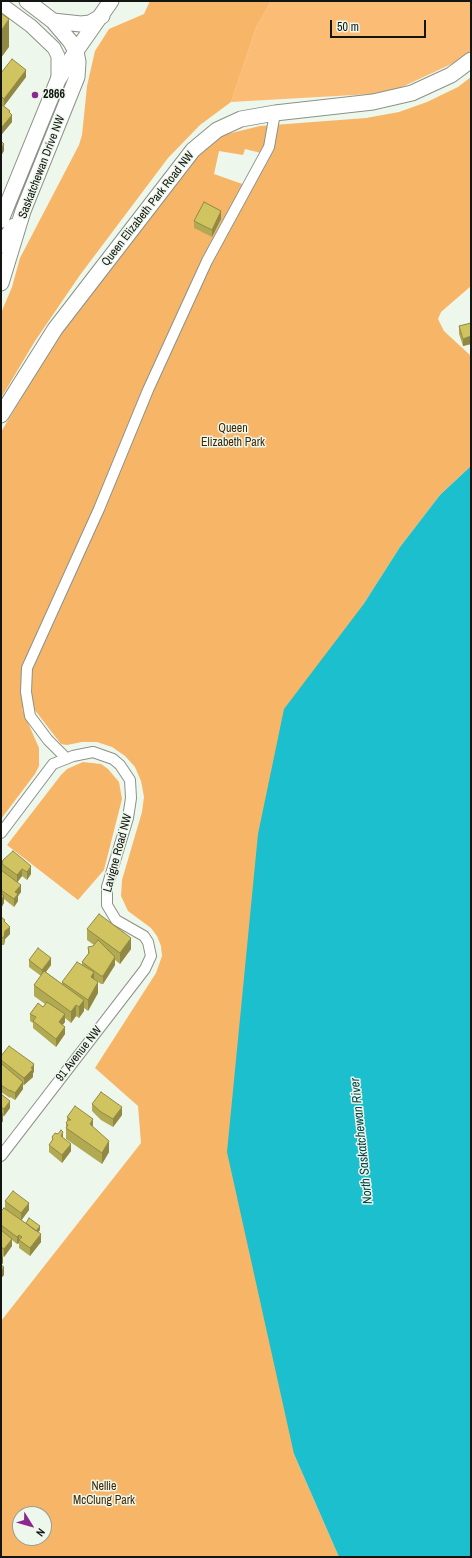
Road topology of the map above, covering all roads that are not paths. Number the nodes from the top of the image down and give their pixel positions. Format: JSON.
{"nodes":[{"id":1,"x":27,"y":1,"type":"edge"},
{"id":2,"x":111,"y":1,"type":"edge"},
{"id":3,"x":1,"y":4,"type":"edge"},
{"id":4,"x":102,"y":16,"type":"junction"},
{"id":5,"x":53,"y":21,"type":"junction"},
{"id":6,"x":76,"y":51,"type":"junction"},
{"id":7,"x":471,"y":60,"type":"edge"},
{"id":8,"x":58,"y":80,"type":"junction"},
{"id":9,"x":274,"y":113,"type":"junction"},
{"id":10,"x":24,"y":212,"type":"junction"},
{"id":11,"x":1,"y":220,"type":"edge"},
{"id":12,"x":1,"y":245,"type":"edge"},
{"id":13,"x":1,"y":283,"type":"edge"},
{"id":14,"x":1,"y":415,"type":"edge"},
{"id":15,"x":66,"y":758,"type":"junction"},
{"id":16,"x":1,"y":833,"type":"edge"},
{"id":17,"x":150,"y":948,"type":"joint"},
{"id":18,"x":1,"y":1156,"type":"edge"}],
"edges":[{"from":1,"to":5,"type":"main road"},
{"from":2,"to":4,"type":"main road","name":"Saskatchewan Drive NW"},
{"from":3,"to":8,"type":"street"},
{"from":4,"to":5,"type":"main road"},
{"from":4,"to":6,"type":"main road","name":"Saskatchewan Drive NW"},
{"from":5,"to":6,"type":"main road"},
{"from":6,"to":8,"type":"main road","name":"Saskatchewan Drive NW"},
{"from":6,"to":10,"type":"main road","name":"Saskatchewan Drive NW"},
{"from":7,"to":9,"type":"main road","name":"Queen Elizabeth Park Road NW"},
{"from":8,"to":11,"type":"main road","name":"Saskatchewan Drive NW"},
{"from":9,"to":14,"type":"main road","name":"Queen Elizabeth Park Road NW"},
{"from":9,"to":15,"type":"street"},
{"from":10,"to":12,"type":"main road"},
{"from":10,"to":13,"type":"main road","name":"Saskatchewan Drive NW"},
{"from":15,"to":16,"type":"street","name":"Lavigne Road NW"},
{"from":15,"to":17,"type":"street","name":"Lavigne Road NW"},
{"from":17,"to":18,"type":"street","name":"91 Avenue NW"}]}
